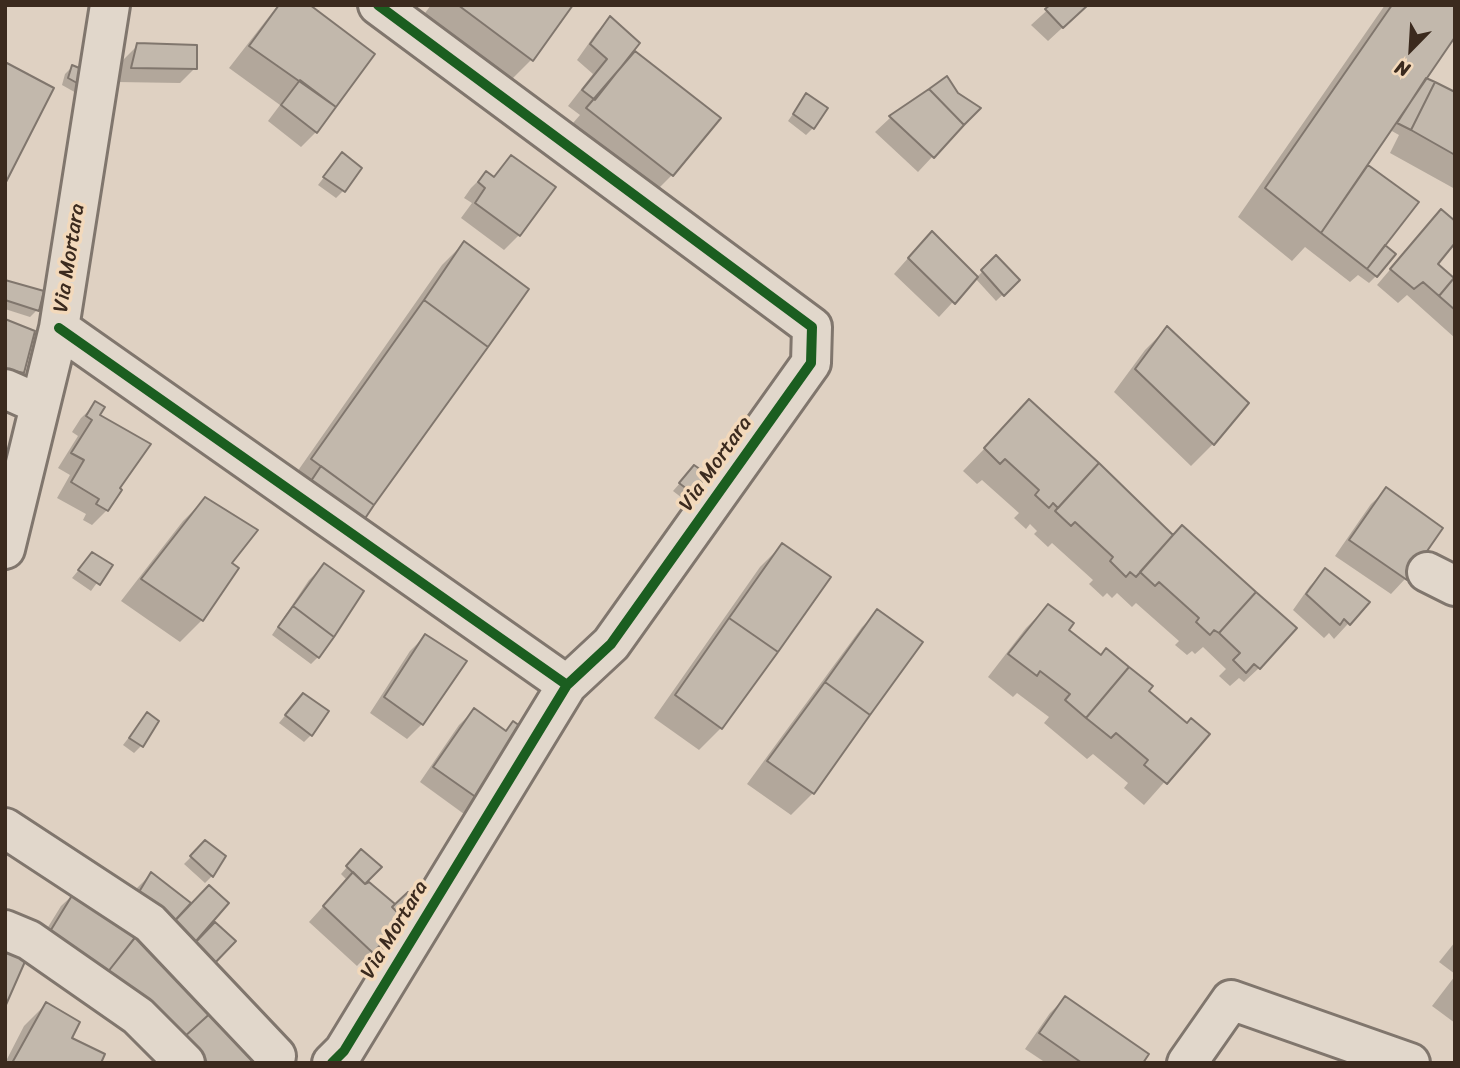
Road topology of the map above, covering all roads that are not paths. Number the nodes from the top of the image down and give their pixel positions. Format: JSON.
{"nodes":[{"id":1,"x":110,"y":5,"type":"edge"},
{"id":2,"x":378,"y":5,"type":"edge"},
{"id":3,"x":59,"y":328,"type":"junction"},
{"id":4,"x":22,"y":397,"type":"edge"},
{"id":5,"x":5,"y":549,"type":"edge"},
{"id":6,"x":567,"y":685,"type":"junction"},
{"id":7,"x":5,"y":828,"type":"edge"},
{"id":8,"x":5,"y":930,"type":"edge"},
{"id":9,"x":276,"y":1056,"type":"dead end"},
{"id":10,"x":185,"y":1063,"type":"edge"},
{"id":11,"x":332,"y":1063,"type":"edge"},
{"id":12,"x":1187,"y":1063,"type":"edge"},
{"id":13,"x":1410,"y":1063,"type":"edge"}],
"edges":[{"from":1,"to":3,"type":"street","name":"Via Mortara"},
{"from":2,"to":6,"type":"street","name":"Via Mortara"},
{"from":3,"to":4,"type":"street","name":"Via Mortara"},
{"from":3,"to":6,"type":"street"},
{"from":4,"to":5,"type":"street","name":"Via Mortara"},
{"from":6,"to":11,"type":"street","name":"Via Mortara"},
{"from":7,"to":9,"type":"street"},
{"from":8,"to":10,"type":"street"},
{"from":12,"to":13,"type":"street"}]}
